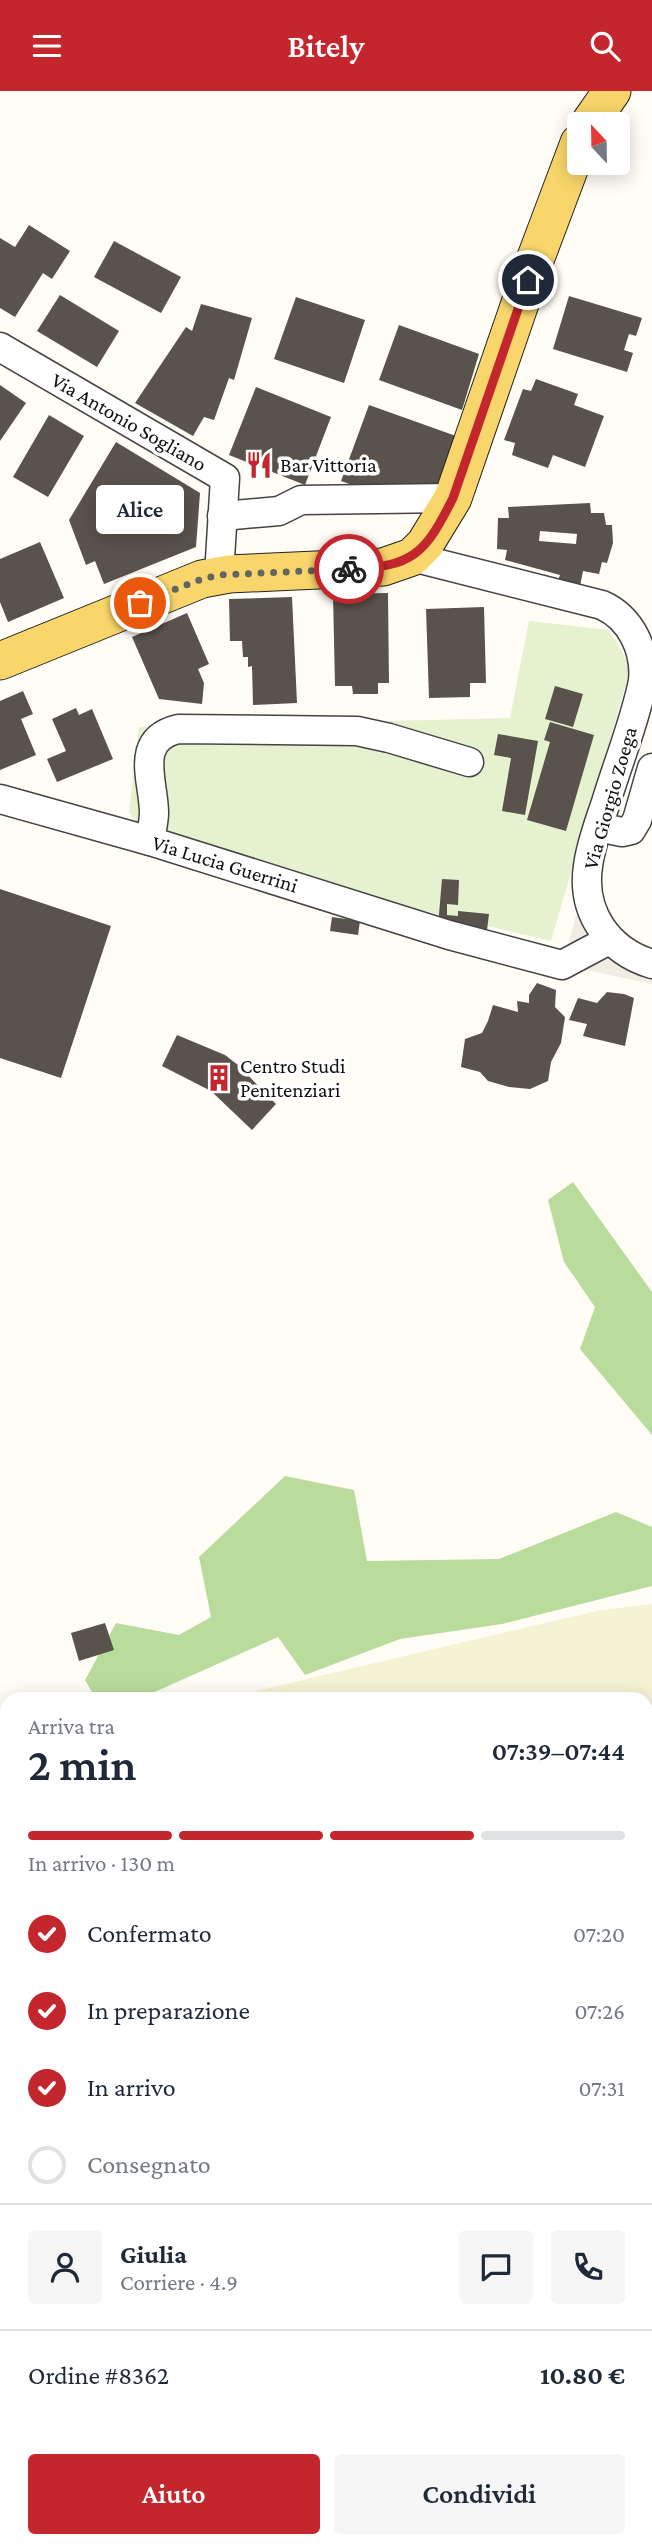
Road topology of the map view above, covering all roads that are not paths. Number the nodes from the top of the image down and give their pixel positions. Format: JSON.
{"nodes":[{"id":1,"x":612,"y":91,"type":"edge"},
{"id":2,"x":597,"y":112,"type":"edge"},
{"id":3,"x":567,"y":175,"type":"edge"},
{"id":4,"x":0,"y":347,"type":"edge"},
{"id":5,"x":453,"y":498,"type":"junction"},
{"id":6,"x":222,"y":516,"type":"junction"},
{"id":7,"x":412,"y":557,"type":"junction"},
{"id":8,"x":219,"y":575,"type":"junction"},
{"id":9,"x":0,"y":661,"type":"edge"},
{"id":10,"x":469,"y":762,"type":"dead end"},
{"id":11,"x":652,"y":768,"type":"edge"},
{"id":12,"x":0,"y":799,"type":"edge"},
{"id":13,"x":598,"y":827,"type":"junction"},
{"id":14,"x":150,"y":841,"type":"junction"},
{"id":15,"x":609,"y":940,"type":"junction"},
{"id":16,"x":652,"y":964,"type":"edge"}],
"edges":[{"from":1,"to":2,"type":"main road"},
{"from":3,"to":5,"type":"main road"},
{"from":4,"to":6,"type":"street","name":"Via Antonio Sogliano"},
{"from":5,"to":6,"type":"street"},
{"from":5,"to":7,"type":"main road"},
{"from":6,"to":8,"type":"street"},
{"from":7,"to":8,"type":"main road"},
{"from":7,"to":13,"type":"street","name":"Via Giorgio Zoega"},
{"from":8,"to":9,"type":"main road"},
{"from":10,"to":14,"type":"street"},
{"from":11,"to":13,"type":"street"},
{"from":12,"to":14,"type":"street","name":"Via Lucia Guerrini"},
{"from":13,"to":15,"type":"street","name":"Via Giorgio Zoega"},
{"from":14,"to":15,"type":"street","name":"Via Lucia Guerrini"},
{"from":15,"to":16,"type":"street","name":"Via Giorgio Zoega"}]}
